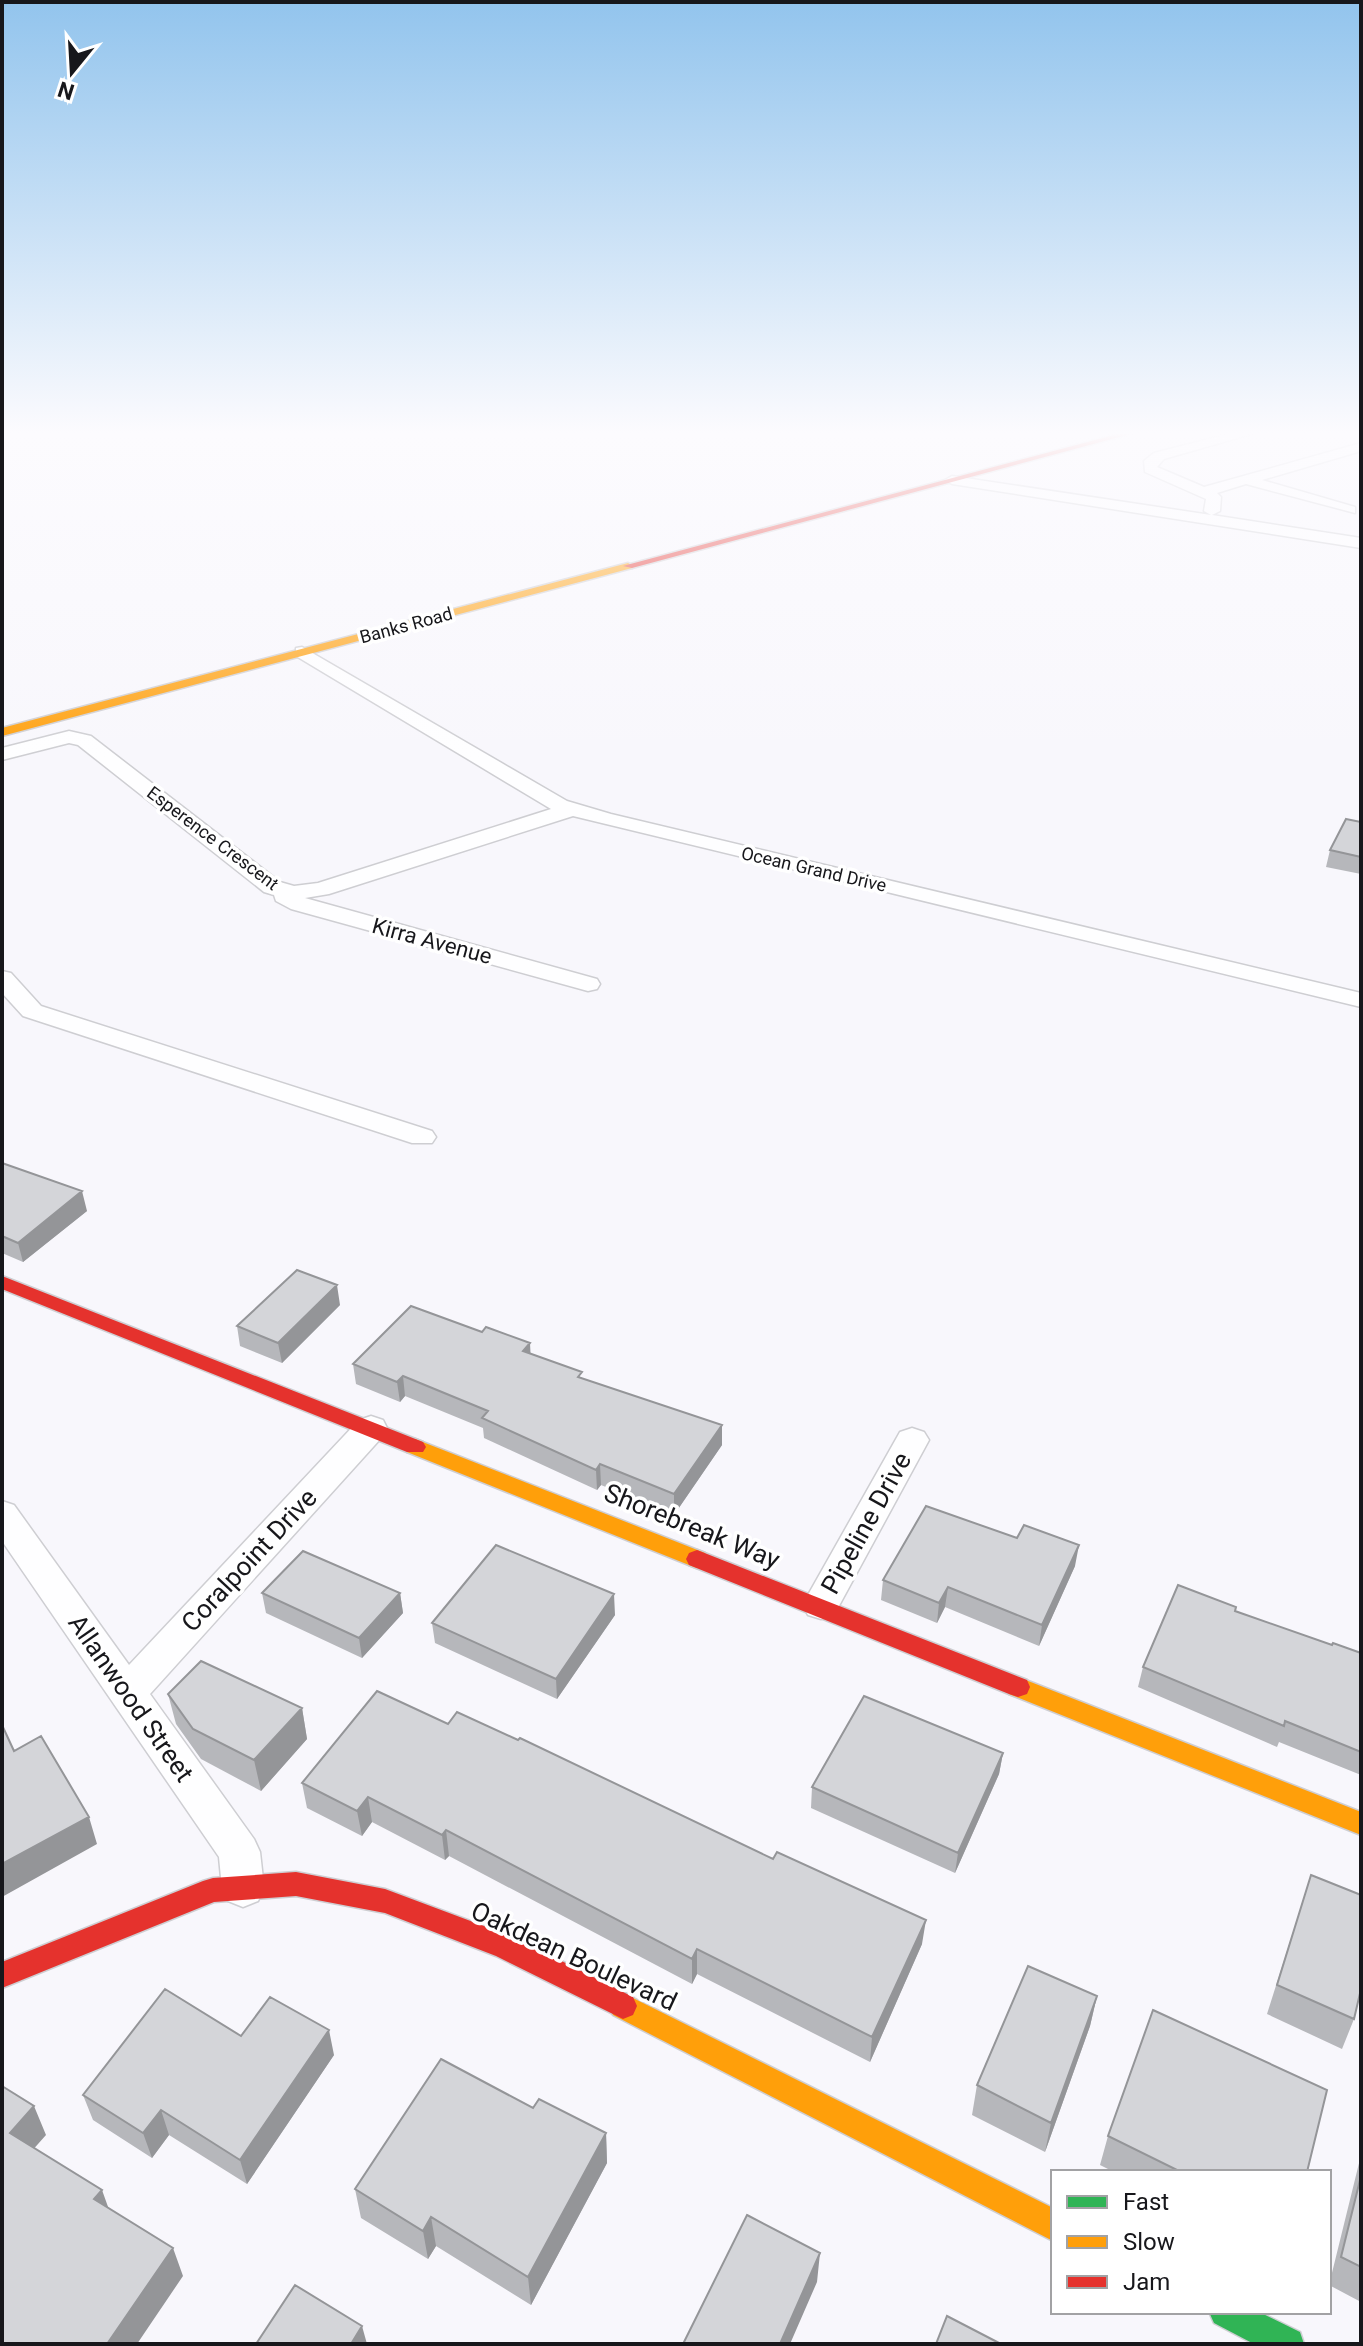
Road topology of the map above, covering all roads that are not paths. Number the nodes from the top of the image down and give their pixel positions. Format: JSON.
{"nodes":[{"id":1,"x":720,"y":541,"type":"edge"},
{"id":2,"x":302,"y":652,"type":"junction"},
{"id":3,"x":2,"y":732,"type":"edge"},
{"id":4,"x":2,"y":754,"type":"edge"},
{"id":5,"x":572,"y":809,"type":"junction"},
{"id":6,"x":282,"y":891,"type":"junction"},
{"id":7,"x":2,"y":978,"type":"edge"},
{"id":8,"x":588,"y":984,"type":"dead end"},
{"id":9,"x":1361,"y":1000,"type":"edge"},
{"id":10,"x":422,"y":1137,"type":"dead end"},
{"id":11,"x":2,"y":1282,"type":"edge"},
{"id":12,"x":371,"y":1428,"type":"junction"},
{"id":13,"x":912,"y":1440,"type":"dead end"},
{"id":14,"x":2,"y":1514,"type":"edge"},
{"id":15,"x":821,"y":1605,"type":"junction"},
{"id":16,"x":127,"y":1693,"type":"junction"},
{"id":17,"x":1361,"y":1824,"type":"edge"},
{"id":18,"x":243,"y":1888,"type":"junction"},
{"id":19,"x":2,"y":1975,"type":"edge"},
{"id":20,"x":1051,"y":2224,"type":"edge"},
{"id":21,"x":1229,"y":2314,"type":"edge"},
{"id":22,"x":1288,"y":2344,"type":"edge"}],
"edges":[{"from":1,"to":2,"type":"street","name":"Banks Road"},
{"from":2,"to":3,"type":"street","name":"Banks Road"},
{"from":2,"to":5,"type":"street","name":"Ocean Grand Drive"},
{"from":4,"to":6,"type":"street","name":"Esperence Crescent"},
{"from":5,"to":6,"type":"street","name":"Esperence Crescent"},
{"from":5,"to":9,"type":"street","name":"Ocean Grand Drive"},
{"from":6,"to":8,"type":"street","name":"Kirra Avenue"},
{"from":7,"to":10,"type":"street"},
{"from":11,"to":12,"type":"street","name":"Shorebreak Way"},
{"from":12,"to":15,"type":"street","name":"Shorebreak Way"},
{"from":12,"to":16,"type":"street","name":"Coralpoint Drive"},
{"from":13,"to":15,"type":"street","name":"Pipeline Drive"},
{"from":14,"to":16,"type":"street","name":"Allanwood Street"},
{"from":15,"to":17,"type":"street","name":"Shorebreak Way"},
{"from":16,"to":18,"type":"street","name":"Allanwood Street"},
{"from":18,"to":19,"type":"street","name":"Oakdean Boulevard"},
{"from":18,"to":20,"type":"street","name":"Oakdean Boulevard"},
{"from":21,"to":22,"type":"street"}]}
